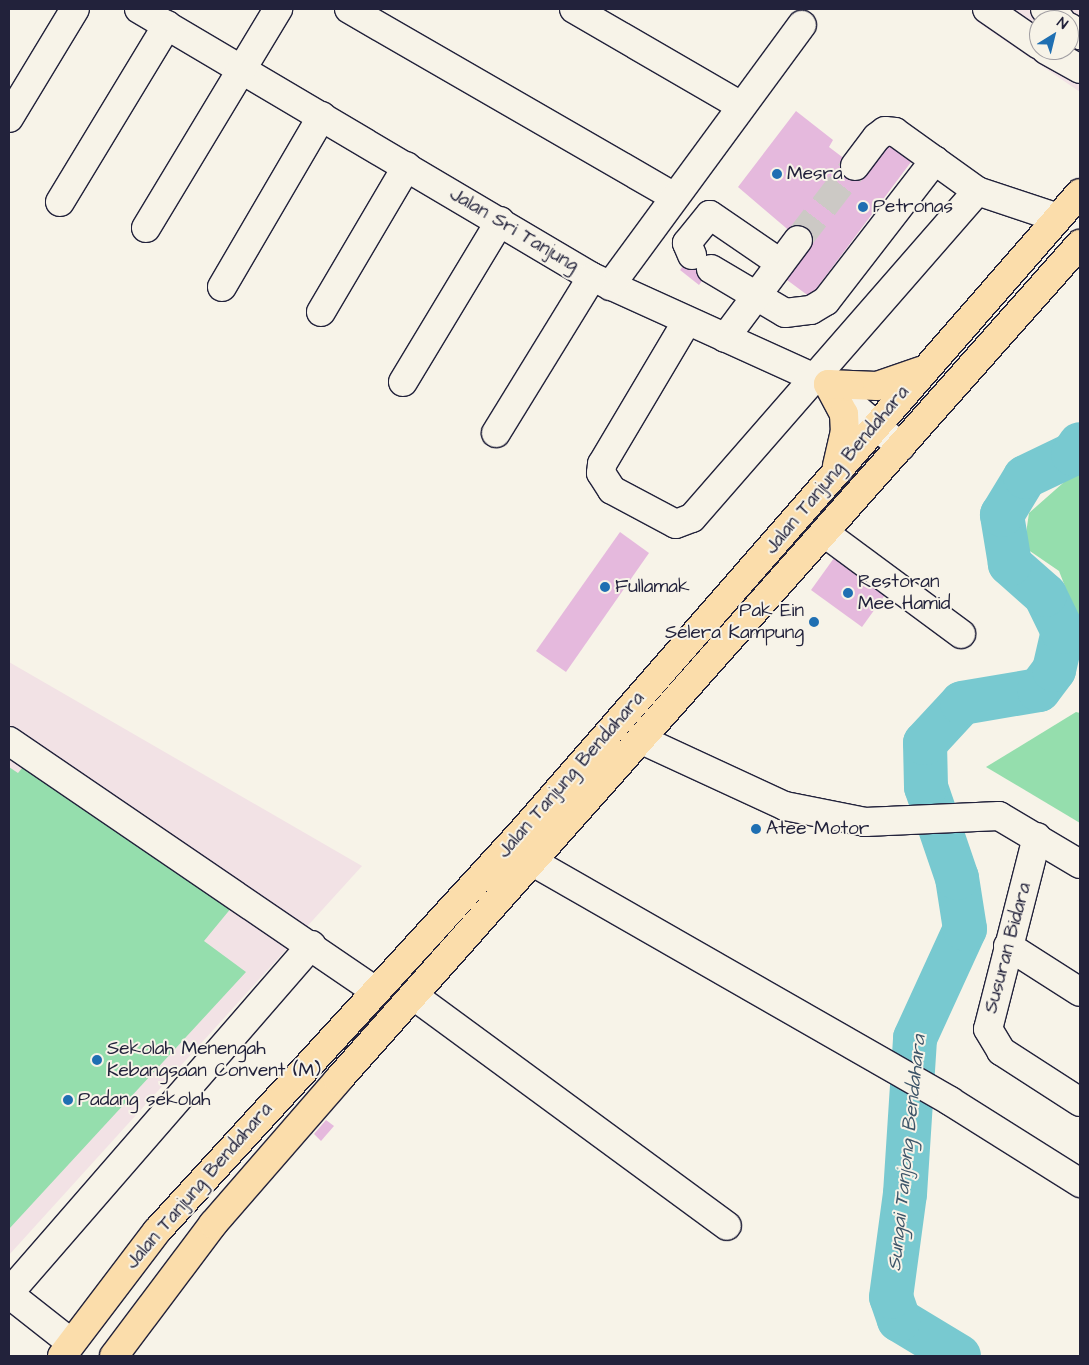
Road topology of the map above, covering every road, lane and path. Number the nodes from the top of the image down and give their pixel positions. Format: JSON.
{"nodes":[{"id":1,"x":75,"y":9,"type":"edge"},
{"id":2,"x":139,"y":9,"type":"edge"},
{"id":3,"x":278,"y":9,"type":"edge"},
{"id":4,"x":349,"y":9,"type":"edge"},
{"id":5,"x":574,"y":9,"type":"edge"},
{"id":6,"x":987,"y":9,"type":"edge"},
{"id":7,"x":167,"y":25,"type":"junction"},
{"id":8,"x":802,"y":25,"type":"dead end"},
{"id":9,"x":1029,"y":38,"type":"edge"},
{"id":10,"x":1063,"y":60,"type":"edge"},
{"id":11,"x":242,"y":69,"type":"junction"},
{"id":12,"x":1080,"y":70,"type":"edge"},
{"id":13,"x":741,"y":106,"type":"junction"},
{"id":14,"x":322,"y":116,"type":"junction"},
{"id":15,"x":9,"y":118,"type":"edge"},
{"id":16,"x":935,"y":160,"type":"junction"},
{"id":17,"x":406,"y":166,"type":"junction"},
{"id":18,"x":855,"y":166,"type":"tunnel mouth"},
{"id":19,"x":977,"y":191,"type":"junction"},
{"id":20,"x":1080,"y":193,"type":"edge"},
{"id":21,"x":674,"y":198,"type":"junction"},
{"id":22,"x":60,"y":202,"type":"dead end"},
{"id":23,"x":1055,"y":217,"type":"junction"},
{"id":24,"x":500,"y":221,"type":"junction"},
{"id":25,"x":146,"y":228,"type":"dead end"},
{"id":26,"x":798,"y":240,"type":"tunnel mouth"},
{"id":27,"x":1080,"y":244,"type":"edge"},
{"id":28,"x":780,"y":263,"type":"junction"},
{"id":29,"x":601,"y":281,"type":"junction"},
{"id":30,"x":222,"y":287,"type":"dead end"},
{"id":31,"x":754,"y":298,"type":"junction"},
{"id":32,"x":826,"y":301,"type":"junction"},
{"id":33,"x":321,"y":312,"type":"dead end"},
{"id":34,"x":687,"y":321,"type":"junction"},
{"id":35,"x":858,"y":328,"type":"junction"},
{"id":36,"x":725,"y":338,"type":"junction"},
{"id":37,"x":922,"y":370,"type":"junction"},
{"id":38,"x":822,"y":381,"type":"junction"},
{"id":39,"x":403,"y":382,"type":"dead end"},
{"id":40,"x":875,"y":425,"type":"junction"},
{"id":41,"x":496,"y":432,"type":"dead end"},
{"id":42,"x":901,"y":447,"type":"junction"},
{"id":43,"x":829,"y":478,"type":"junction"},
{"id":44,"x":826,"y":534,"type":"junction"},
{"id":45,"x":960,"y":634,"type":"dead end"},
{"id":46,"x":642,"y":740,"type":"junction"},
{"id":47,"x":9,"y":741,"type":"edge"},
{"id":48,"x":1037,"y":837,"type":"junction"},
{"id":49,"x":533,"y":862,"type":"junction"},
{"id":50,"x":1080,"y":864,"type":"edge"},
{"id":51,"x":311,"y":945,"type":"junction"},
{"id":52,"x":1008,"y":946,"type":"junction"},
{"id":53,"x":376,"y":991,"type":"junction"},
{"id":54,"x":1080,"y":992,"type":"edge"},
{"id":55,"x":414,"y":996,"type":"junction"},
{"id":56,"x":1080,"y":1102,"type":"edge"},
{"id":57,"x":1080,"y":1183,"type":"edge"},
{"id":58,"x":728,"y":1226,"type":"dead end"},
{"id":59,"x":9,"y":1293,"type":"edge"},
{"id":60,"x":66,"y":1349,"type":"edge"},
{"id":61,"x":114,"y":1356,"type":"edge"}],
"edges":[{"from":1,"to":15,"type":"street"},
{"from":2,"to":7,"type":"street","name":"Jalan Sri Tanjung"},
{"from":3,"to":11,"type":"street"},
{"from":4,"to":21,"type":"street"},
{"from":5,"to":13,"type":"street"},
{"from":6,"to":9,"type":"street"},
{"from":7,"to":11,"type":"street","name":"Jalan Sri Tanjung"},
{"from":7,"to":22,"type":"street"},
{"from":8,"to":13,"type":"street"},
{"from":10,"to":12,"type":"street"},
{"from":11,"to":14,"type":"street","name":"Jalan Sri Tanjung"},
{"from":11,"to":25,"type":"street"},
{"from":13,"to":21,"type":"street"},
{"from":14,"to":17,"type":"street","name":"Jalan Sri Tanjung"},
{"from":14,"to":30,"type":"street"},
{"from":16,"to":18,"type":"street"},
{"from":16,"to":19,"type":"street"},
{"from":16,"to":32,"type":"street"},
{"from":17,"to":24,"type":"street","name":"Jalan Sri Tanjung"},
{"from":17,"to":33,"type":"street"},
{"from":19,"to":23,"type":"street"},
{"from":19,"to":35,"type":"street"},
{"from":20,"to":23,"type":"main road","name":"Jalan Tanjung Bendahara"},
{"from":21,"to":29,"type":"street"},
{"from":23,"to":37,"type":"main road","name":"Jalan Tanjung Bendahara"},
{"from":24,"to":29,"type":"street","name":"Jalan Sri Tanjung"},
{"from":24,"to":39,"type":"street"},
{"from":26,"to":28,"type":"street"},
{"from":27,"to":42,"type":"main road","name":"Jalan Tanjung Bendahara"},
{"from":28,"to":31,"type":"street"},
{"from":28,"to":31,"type":"street"},
{"from":29,"to":34,"type":"street","name":"Jalan Sri Tanjung"},
{"from":29,"to":41,"type":"street"},
{"from":31,"to":32,"type":"street"},
{"from":31,"to":36,"type":"street"},
{"from":32,"to":35,"type":"street"},
{"from":34,"to":36,"type":"street","name":"Jalan Sri Tanjung"},
{"from":34,"to":38,"type":"street"},
{"from":35,"to":38,"type":"street"},
{"from":36,"to":38,"type":"street","name":"Jalan Sri Tanjung"},
{"from":37,"to":38,"type":"main road"},
{"from":37,"to":40,"type":"main road","name":"Jalan Tanjung Bendahara"},
{"from":38,"to":40,"type":"street","name":"Jalan Sri Tanjung"},
{"from":38,"to":43,"type":"main road"},
{"from":40,"to":42,"type":"street","name":"Jalan Sri Tanjung"},
{"from":40,"to":43,"type":"main road","name":"Jalan Tanjung Bendahara"},
{"from":42,"to":44,"type":"main road","name":"Jalan Tanjung Bendahara"},
{"from":43,"to":53,"type":"main road","name":"Jalan Tanjung Bendahara"},
{"from":44,"to":45,"type":"street"},
{"from":44,"to":46,"type":"main road","name":"Jalan Tanjung Bendahara"},
{"from":46,"to":48,"type":"street"},
{"from":46,"to":49,"type":"main road","name":"Jalan Tanjung Bendahara"},
{"from":47,"to":51,"type":"street"},
{"from":48,"to":50,"type":"street"},
{"from":48,"to":52,"type":"street","name":"Susuran Bidara"},
{"from":49,"to":55,"type":"main road","name":"Jalan Tanjung Bendahara"},
{"from":49,"to":57,"type":"street"},
{"from":51,"to":53,"type":"street"},
{"from":51,"to":59,"type":"street"},
{"from":52,"to":54,"type":"street"},
{"from":52,"to":56,"type":"street","name":"Susuran Bidara"},
{"from":53,"to":60,"type":"main road","name":"Jalan Tanjung Bendahara"},
{"from":55,"to":58,"type":"street"},
{"from":55,"to":61,"type":"main road","name":"Jalan Tanjung Bendahara"},
{"from":59,"to":60,"type":"street"}]}
